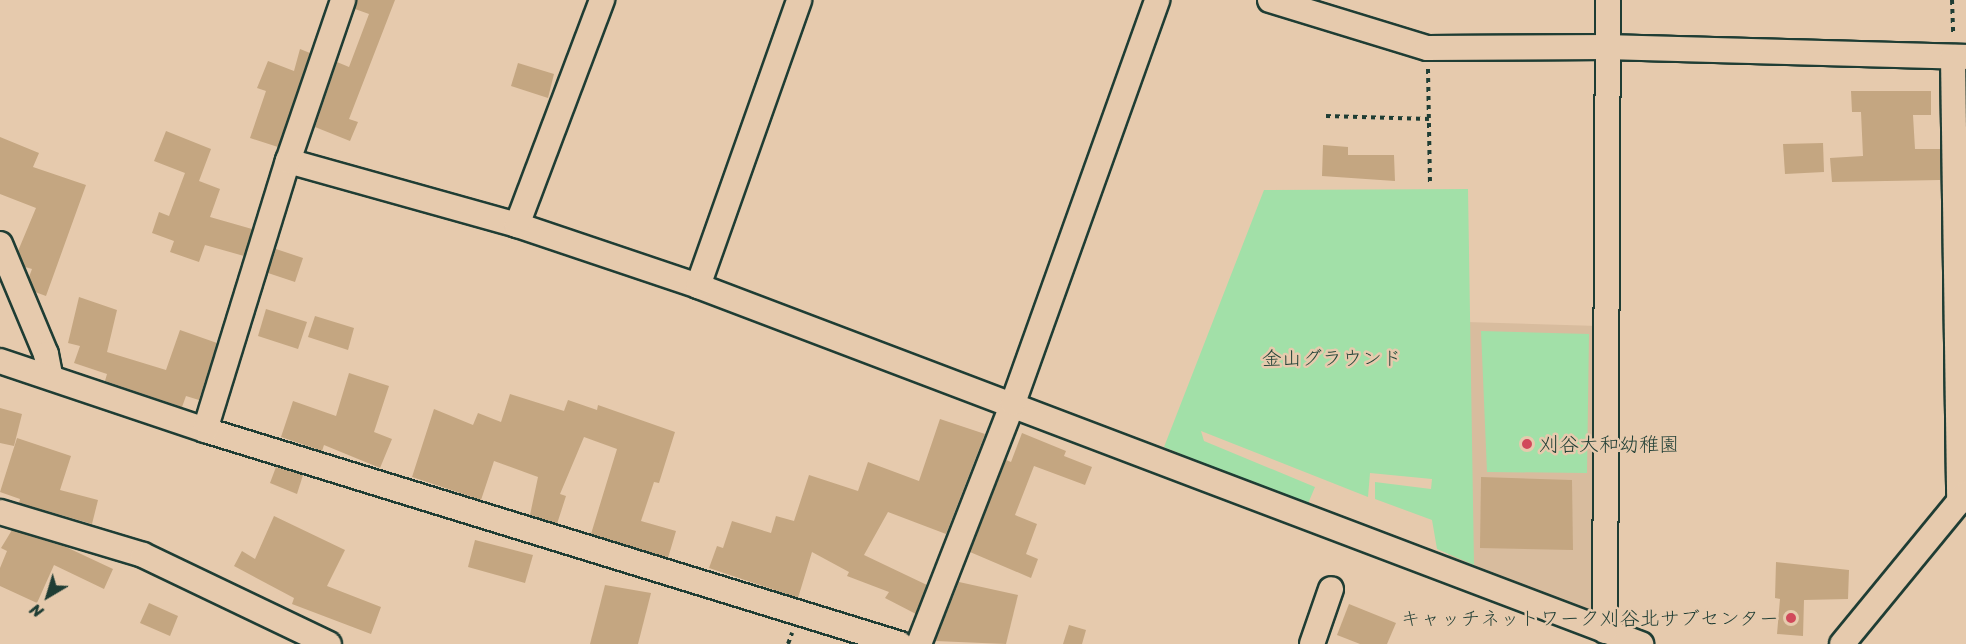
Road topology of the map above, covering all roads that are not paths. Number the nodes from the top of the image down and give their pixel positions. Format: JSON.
{"nodes":[{"id":1,"x":344,"y":0,"type":"edge"},
{"id":2,"x":602,"y":0,"type":"edge"},
{"id":3,"x":799,"y":0,"type":"edge"},
{"id":4,"x":1157,"y":0,"type":"edge"},
{"id":5,"x":1270,"y":0,"type":"edge"},
{"id":6,"x":1608,"y":0,"type":"edge"},
{"id":7,"x":1608,"y":47,"type":"junction"},
{"id":8,"x":1959,"y":57,"type":"edge"},
{"id":9,"x":288,"y":161,"type":"junction"},
{"id":10,"x":517,"y":225,"type":"junction"},
{"id":11,"x":0,"y":244,"type":"edge"},
{"id":12,"x":698,"y":286,"type":"junction"},
{"id":13,"x":0,"y":361,"type":"edge"},
{"id":14,"x":50,"y":375,"type":"junction"},
{"id":15,"x":1013,"y":403,"type":"junction"},
{"id":16,"x":205,"y":430,"type":"junction"},
{"id":17,"x":1962,"y":498,"type":"edge"},
{"id":18,"x":0,"y":512,"type":"edge"},
{"id":19,"x":1331,"y":589,"type":"dead end"},
{"id":20,"x":1605,"y":631,"type":"junction"},
{"id":21,"x":329,"y":644,"type":"edge"},
{"id":22,"x":900,"y":644,"type":"edge"},
{"id":23,"x":919,"y":644,"type":"edge"},
{"id":24,"x":1312,"y":644,"type":"edge"},
{"id":25,"x":1641,"y":644,"type":"edge"},
{"id":26,"x":1842,"y":644,"type":"edge"}],
"edges":[{"from":1,"to":9,"type":"street"},
{"from":2,"to":10,"type":"street"},
{"from":3,"to":12,"type":"street"},
{"from":4,"to":15,"type":"street"},
{"from":5,"to":7,"type":"street"},
{"from":6,"to":7,"type":"street"},
{"from":7,"to":8,"type":"street"},
{"from":7,"to":20,"type":"street"},
{"from":8,"to":17,"type":"street"},
{"from":9,"to":10,"type":"street"},
{"from":9,"to":16,"type":"street"},
{"from":10,"to":12,"type":"street"},
{"from":11,"to":14,"type":"street"},
{"from":12,"to":15,"type":"street"},
{"from":13,"to":14,"type":"street"},
{"from":14,"to":16,"type":"street"},
{"from":15,"to":20,"type":"street"},
{"from":15,"to":23,"type":"street"},
{"from":16,"to":22,"type":"street"},
{"from":17,"to":26,"type":"street"},
{"from":18,"to":21,"type":"street"},
{"from":19,"to":24,"type":"street"},
{"from":20,"to":25,"type":"street"}]}
